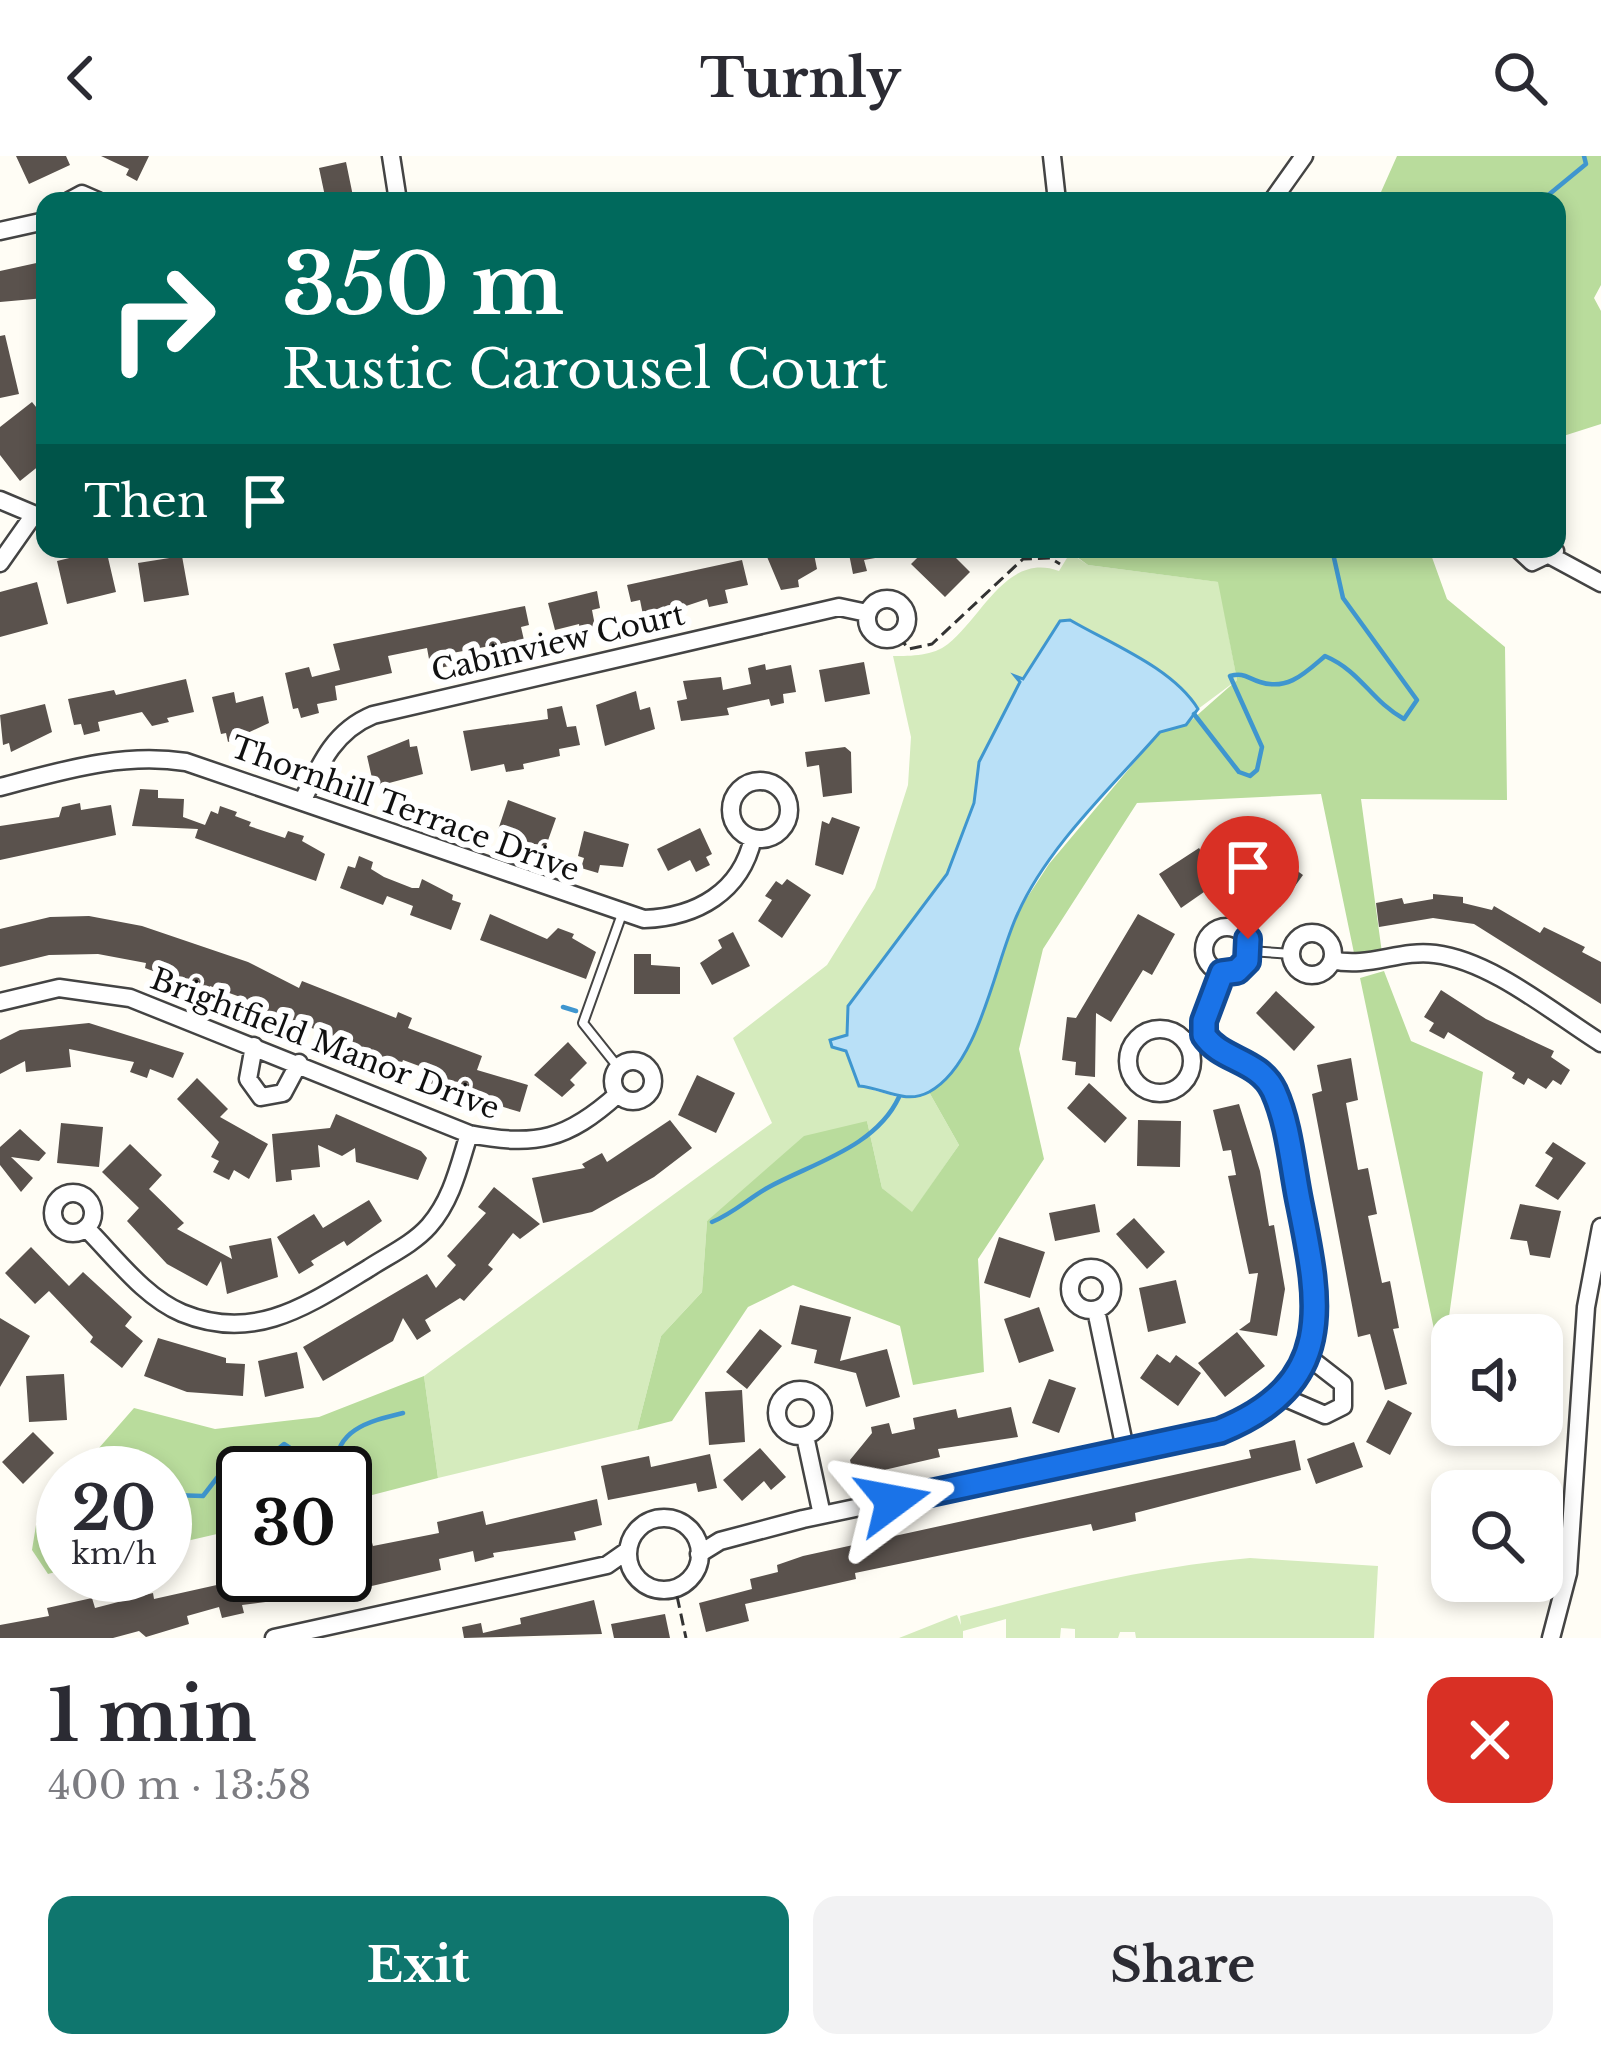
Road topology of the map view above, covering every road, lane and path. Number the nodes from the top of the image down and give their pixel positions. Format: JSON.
{"nodes":[{"id":1,"x":391,"y":156,"type":"edge"},
{"id":2,"x":1052,"y":156,"type":"edge"},
{"id":3,"x":1304,"y":156,"type":"edge"},
{"id":4,"x":397,"y":192,"type":"edge"},
{"id":5,"x":1056,"y":192,"type":"edge"},
{"id":6,"x":1278,"y":192,"type":"edge"},
{"id":7,"x":36,"y":223,"type":"edge"},
{"id":8,"x":0,"y":231,"type":"edge"},
{"id":9,"x":0,"y":500,"type":"edge"},
{"id":10,"x":36,"y":516,"type":"edge"},
{"id":11,"x":36,"y":520,"type":"edge"},
{"id":12,"x":1562,"y":558,"type":"edge"},
{"id":13,"x":0,"y":562,"type":"edge"},
{"id":14,"x":1060,"y":564,"type":"dead end"},
{"id":15,"x":1601,"y":584,"type":"edge"},
{"id":16,"x":867,"y":613,"type":"junction"},
{"id":17,"x":898,"y":636,"type":"junction"},
{"id":18,"x":0,"y":787,"type":"edge"},
{"id":19,"x":303,"y":800,"type":"junction"},
{"id":20,"x":753,"y":838,"type":"dead end"},
{"id":21,"x":622,"y":914,"type":"junction"},
{"id":22,"x":1250,"y":950,"type":"junction"},
{"id":23,"x":1284,"y":956,"type":"junction"},
{"id":24,"x":1332,"y":960,"type":"junction"},
{"id":25,"x":1222,"y":973,"type":"junction"},
{"id":26,"x":1318,"y":983,"type":"dead end"},
{"id":27,"x":0,"y":1002,"type":"edge"},
{"id":28,"x":1204,"y":1035,"type":"junction"},
{"id":29,"x":1187,"y":1043,"type":"dead end"},
{"id":30,"x":1601,"y":1043,"type":"edge"},
{"id":31,"x":254,"y":1046,"type":"junction"},
{"id":32,"x":299,"y":1063,"type":"junction"},
{"id":33,"x":618,"y":1067,"type":"junction"},
{"id":34,"x":618,"y":1094,"type":"junction"},
{"id":35,"x":469,"y":1134,"type":"junction"},
{"id":36,"x":1601,"y":1227,"type":"edge"},
{"id":37,"x":86,"y":1228,"type":"dead end"},
{"id":38,"x":1096,"y":1310,"type":"dead end"},
{"id":39,"x":1307,"y":1356,"type":"junction"},
{"id":40,"x":1581,"y":1395,"type":"junction"},
{"id":41,"x":1281,"y":1396,"type":"junction"},
{"id":42,"x":1601,"y":1396,"type":"edge"},
{"id":43,"x":805,"y":1436,"type":"dead end"},
{"id":44,"x":1125,"y":1449,"type":"junction"},
{"id":45,"x":822,"y":1515,"type":"junction"},
{"id":46,"x":698,"y":1545,"type":"junction"},
{"id":47,"x":627,"y":1551,"type":"junction"},
{"id":48,"x":607,"y":1565,"type":"junction"},
{"id":49,"x":632,"y":1571,"type":"junction"},
{"id":50,"x":1563,"y":1572,"type":"edge"},
{"id":51,"x":1568,"y":1573,"type":"junction"},
{"id":52,"x":677,"y":1596,"type":"dead end"},
{"id":53,"x":274,"y":1638,"type":"edge"},
{"id":54,"x":686,"y":1638,"type":"edge"},
{"id":55,"x":1551,"y":1638,"type":"edge"}],
"edges":[{"from":1,"to":4,"type":"street"},
{"from":2,"to":5,"type":"street"},
{"from":3,"to":6,"type":"street"},
{"from":7,"to":8,"type":"street"},
{"from":9,"to":10,"type":"street"},
{"from":11,"to":13,"type":"street"},
{"from":12,"to":15,"type":"street"},
{"from":14,"to":17,"type":"path"},
{"from":16,"to":17,"type":"street"},
{"from":16,"to":17,"type":"street","name":"Cabinview Court"},
{"from":16,"to":19,"type":"street","name":"Cabinview Court"},
{"from":18,"to":19,"type":"street","name":"Thornhill Terrace Drive"},
{"from":19,"to":21,"type":"street","name":"Thornhill Terrace Drive"},
{"from":20,"to":21,"type":"street","name":"Thornhill Terrace Drive"},
{"from":21,"to":33,"type":"lane","name":"Brightfield Manor Drive"},
{"from":22,"to":23,"type":"lane"},
{"from":22,"to":25,"type":"street"},
{"from":22,"to":25,"type":"street"},
{"from":23,"to":24,"type":"street"},
{"from":23,"to":24,"type":"street"},
{"from":23,"to":26,"type":"path"},
{"from":24,"to":30,"type":"street"},
{"from":25,"to":28,"type":"street"},
{"from":27,"to":31,"type":"street","name":"Brightfield Manor Drive"},
{"from":28,"to":29,"type":"street"},
{"from":28,"to":39,"type":"street"},
{"from":31,"to":32,"type":"street","name":"Brightfield Manor Drive"},
{"from":31,"to":32,"type":"street"},
{"from":32,"to":35,"type":"street","name":"Brightfield Manor Drive"},
{"from":33,"to":34,"type":"street"},
{"from":33,"to":34,"type":"street","name":"Brightfield Manor Drive"},
{"from":34,"to":35,"type":"street","name":"Brightfield Manor Drive"},
{"from":35,"to":37,"type":"street"},
{"from":36,"to":40,"type":"street"},
{"from":38,"to":44,"type":"street"},
{"from":39,"to":41,"type":"street"},
{"from":39,"to":41,"type":"street"},
{"from":40,"to":42,"type":"street"},
{"from":40,"to":51,"type":"street"},
{"from":41,"to":44,"type":"street"},
{"from":43,"to":45,"type":"street"},
{"from":44,"to":45,"type":"street"},
{"from":45,"to":46,"type":"street"},
{"from":46,"to":47,"type":"street"},
{"from":46,"to":49,"type":"street"},
{"from":47,"to":48,"type":"street"},
{"from":47,"to":49,"type":"street"},
{"from":48,"to":49,"type":"street"},
{"from":48,"to":53,"type":"street"},
{"from":50,"to":51,"type":"lane"},
{"from":51,"to":55,"type":"street"},
{"from":52,"to":54,"type":"path"}]}
